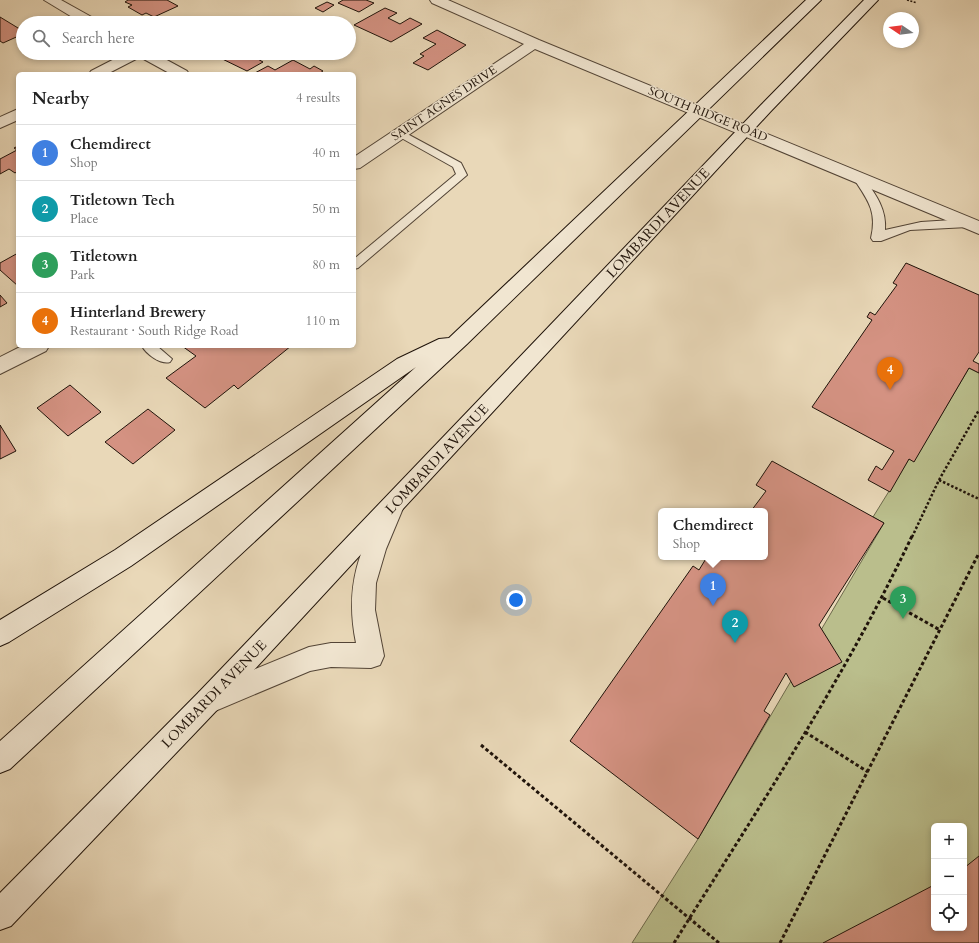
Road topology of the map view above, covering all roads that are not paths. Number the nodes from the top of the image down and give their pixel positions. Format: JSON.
{"nodes":[{"id":1,"x":51,"y":0,"type":"edge"},
{"id":2,"x":437,"y":0,"type":"edge"},
{"id":3,"x":814,"y":0,"type":"edge"},
{"id":4,"x":871,"y":0,"type":"edge"},
{"id":5,"x":80,"y":16,"type":"edge"},
{"id":6,"x":534,"y":43,"type":"junction"},
{"id":7,"x":124,"y":60,"type":"edge"},
{"id":8,"x":157,"y":60,"type":"edge"},
{"id":9,"x":100,"y":72,"type":"edge"},
{"id":10,"x":178,"y":72,"type":"edge"},
{"id":11,"x":699,"y":111,"type":"junction"},
{"id":12,"x":16,"y":115,"type":"edge"},
{"id":13,"x":0,"y":123,"type":"edge"},
{"id":14,"x":746,"y":130,"type":"junction"},
{"id":15,"x":400,"y":133,"type":"junction"},
{"id":16,"x":356,"y":163,"type":"edge"},
{"id":17,"x":857,"y":176,"type":"junction"},
{"id":18,"x":974,"y":225,"type":"edge"},
{"id":19,"x":356,"y":263,"type":"edge"},
{"id":20,"x":460,"y":339,"type":"junction"},
{"id":21,"x":35,"y":348,"type":"edge"},
{"id":22,"x":151,"y":348,"type":"edge"},
{"id":23,"x":166,"y":359,"type":"dead end"},
{"id":24,"x":0,"y":366,"type":"edge"},
{"id":25,"x":393,"y":506,"type":"junction"},
{"id":26,"x":0,"y":634,"type":"edge"},
{"id":27,"x":208,"y":701,"type":"junction"},
{"id":28,"x":0,"y":760,"type":"edge"},
{"id":29,"x":0,"y":915,"type":"edge"}],
"edges":[{"from":1,"to":5,"type":"main road"},
{"from":2,"to":6,"type":"main road","name":"SOUTH RIDGE ROAD"},
{"from":3,"to":11,"type":"main road"},
{"from":4,"to":14,"type":"main road","name":"LOMBARDI AVENUE"},
{"from":6,"to":11,"type":"main road","name":"SOUTH RIDGE ROAD"},
{"from":6,"to":15,"type":"main road","name":"SAINT AGNES DRIVE"},
{"from":7,"to":9,"type":"main road"},
{"from":8,"to":10,"type":"main road"},
{"from":11,"to":14,"type":"main road","name":"SOUTH RIDGE ROAD"},
{"from":11,"to":20,"type":"main road"},
{"from":12,"to":13,"type":"main road"},
{"from":14,"to":17,"type":"main road","name":"SOUTH RIDGE ROAD"},
{"from":14,"to":25,"type":"main road","name":"LOMBARDI AVENUE"},
{"from":15,"to":16,"type":"main road","name":"SAINT AGNES DRIVE"},
{"from":15,"to":19,"type":"lane"},
{"from":17,"to":18,"type":"main road","name":"SOUTH RIDGE ROAD"},
{"from":17,"to":18,"type":"lane"},
{"from":20,"to":26,"type":"main road"},
{"from":20,"to":28,"type":"main road"},
{"from":21,"to":24,"type":"main road"},
{"from":22,"to":23,"type":"lane"},
{"from":25,"to":27,"type":"main road","name":"LOMBARDI AVENUE"},
{"from":25,"to":27,"type":"main road"},
{"from":27,"to":29,"type":"main road","name":"LOMBARDI AVENUE"}]}
